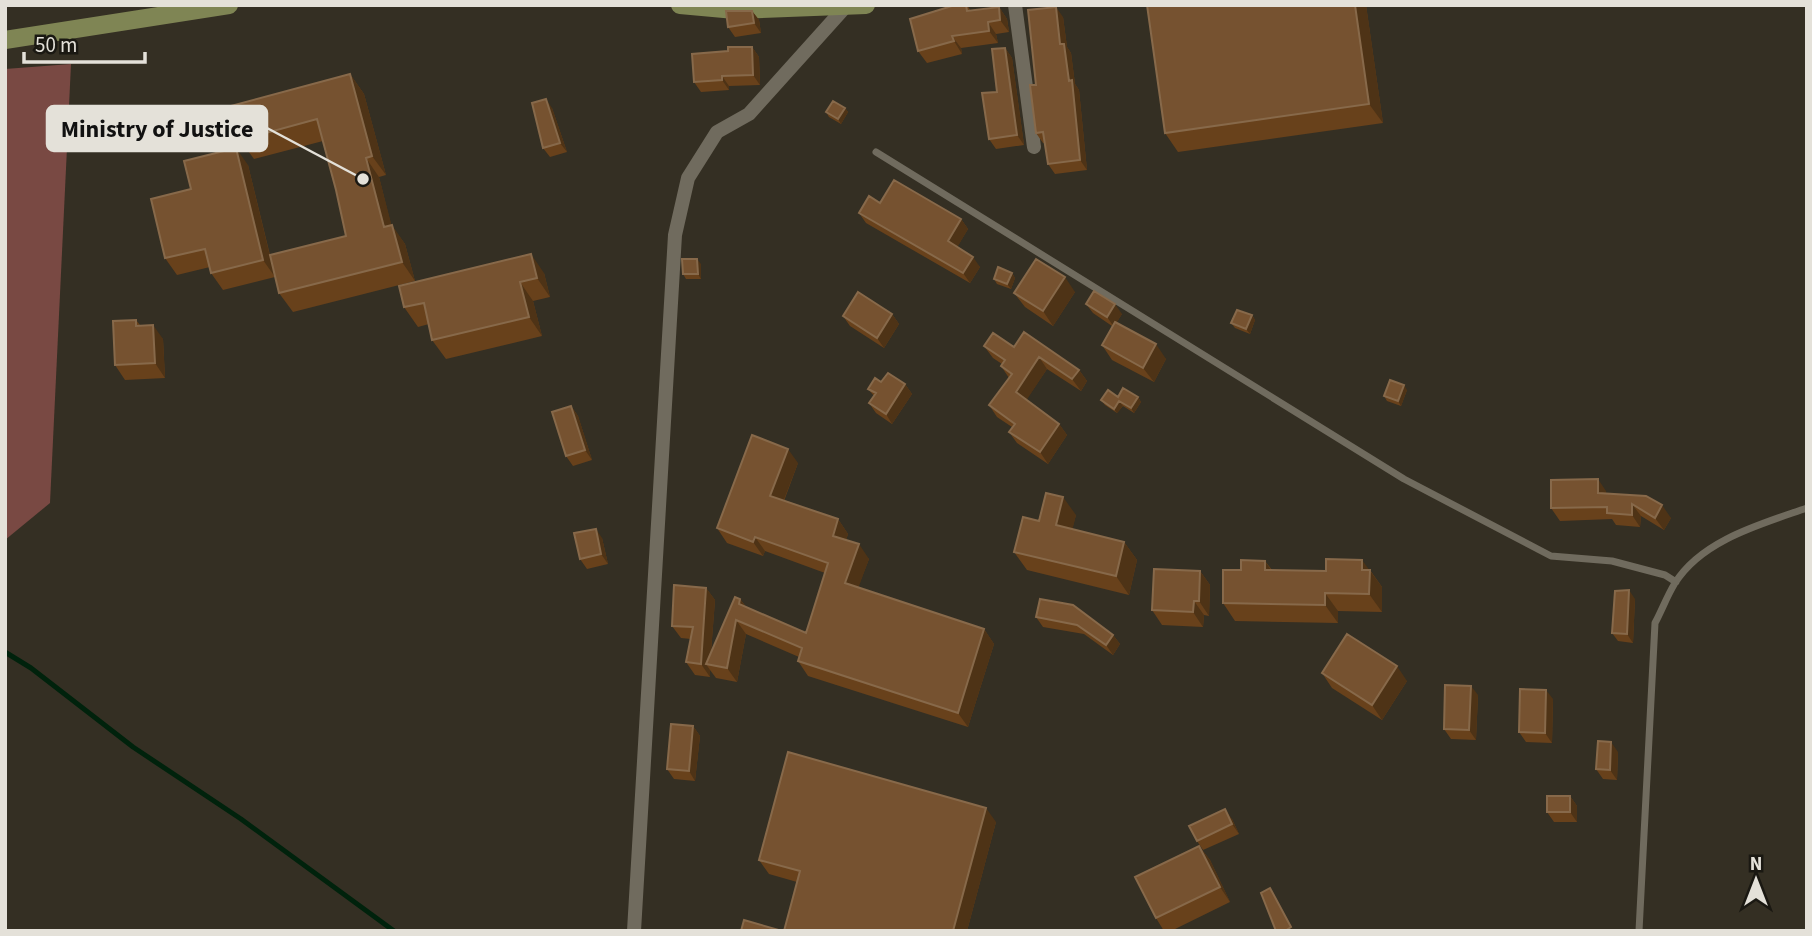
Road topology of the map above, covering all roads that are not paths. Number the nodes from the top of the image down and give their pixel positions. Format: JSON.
{"nodes":[{"id":1,"x":229,"y":5,"type":"edge"},
{"id":2,"x":680,"y":5,"type":"edge"},
{"id":3,"x":866,"y":5,"type":"edge"},
{"id":4,"x":1015,"y":5,"type":"edge"},
{"id":5,"x":845,"y":7,"type":"edge"},
{"id":6,"x":5,"y":40,"type":"edge"},
{"id":7,"x":1034,"y":147,"type":"dead end"},
{"id":8,"x":876,"y":152,"type":"dead end"},
{"id":9,"x":1807,"y":508,"type":"edge"},
{"id":10,"x":1675,"y":582,"type":"junction"},
{"id":11,"x":634,"y":931,"type":"edge"},
{"id":12,"x":1639,"y":931,"type":"edge"}],
"edges":[{"from":1,"to":6,"type":"street"},
{"from":2,"to":5,"type":"street"},
{"from":3,"to":5,"type":"street"},
{"from":4,"to":7,"type":"street"},
{"from":5,"to":11,"type":"street"},
{"from":8,"to":10,"type":"lane"},
{"from":9,"to":10,"type":"lane"},
{"from":10,"to":12,"type":"lane"}]}
